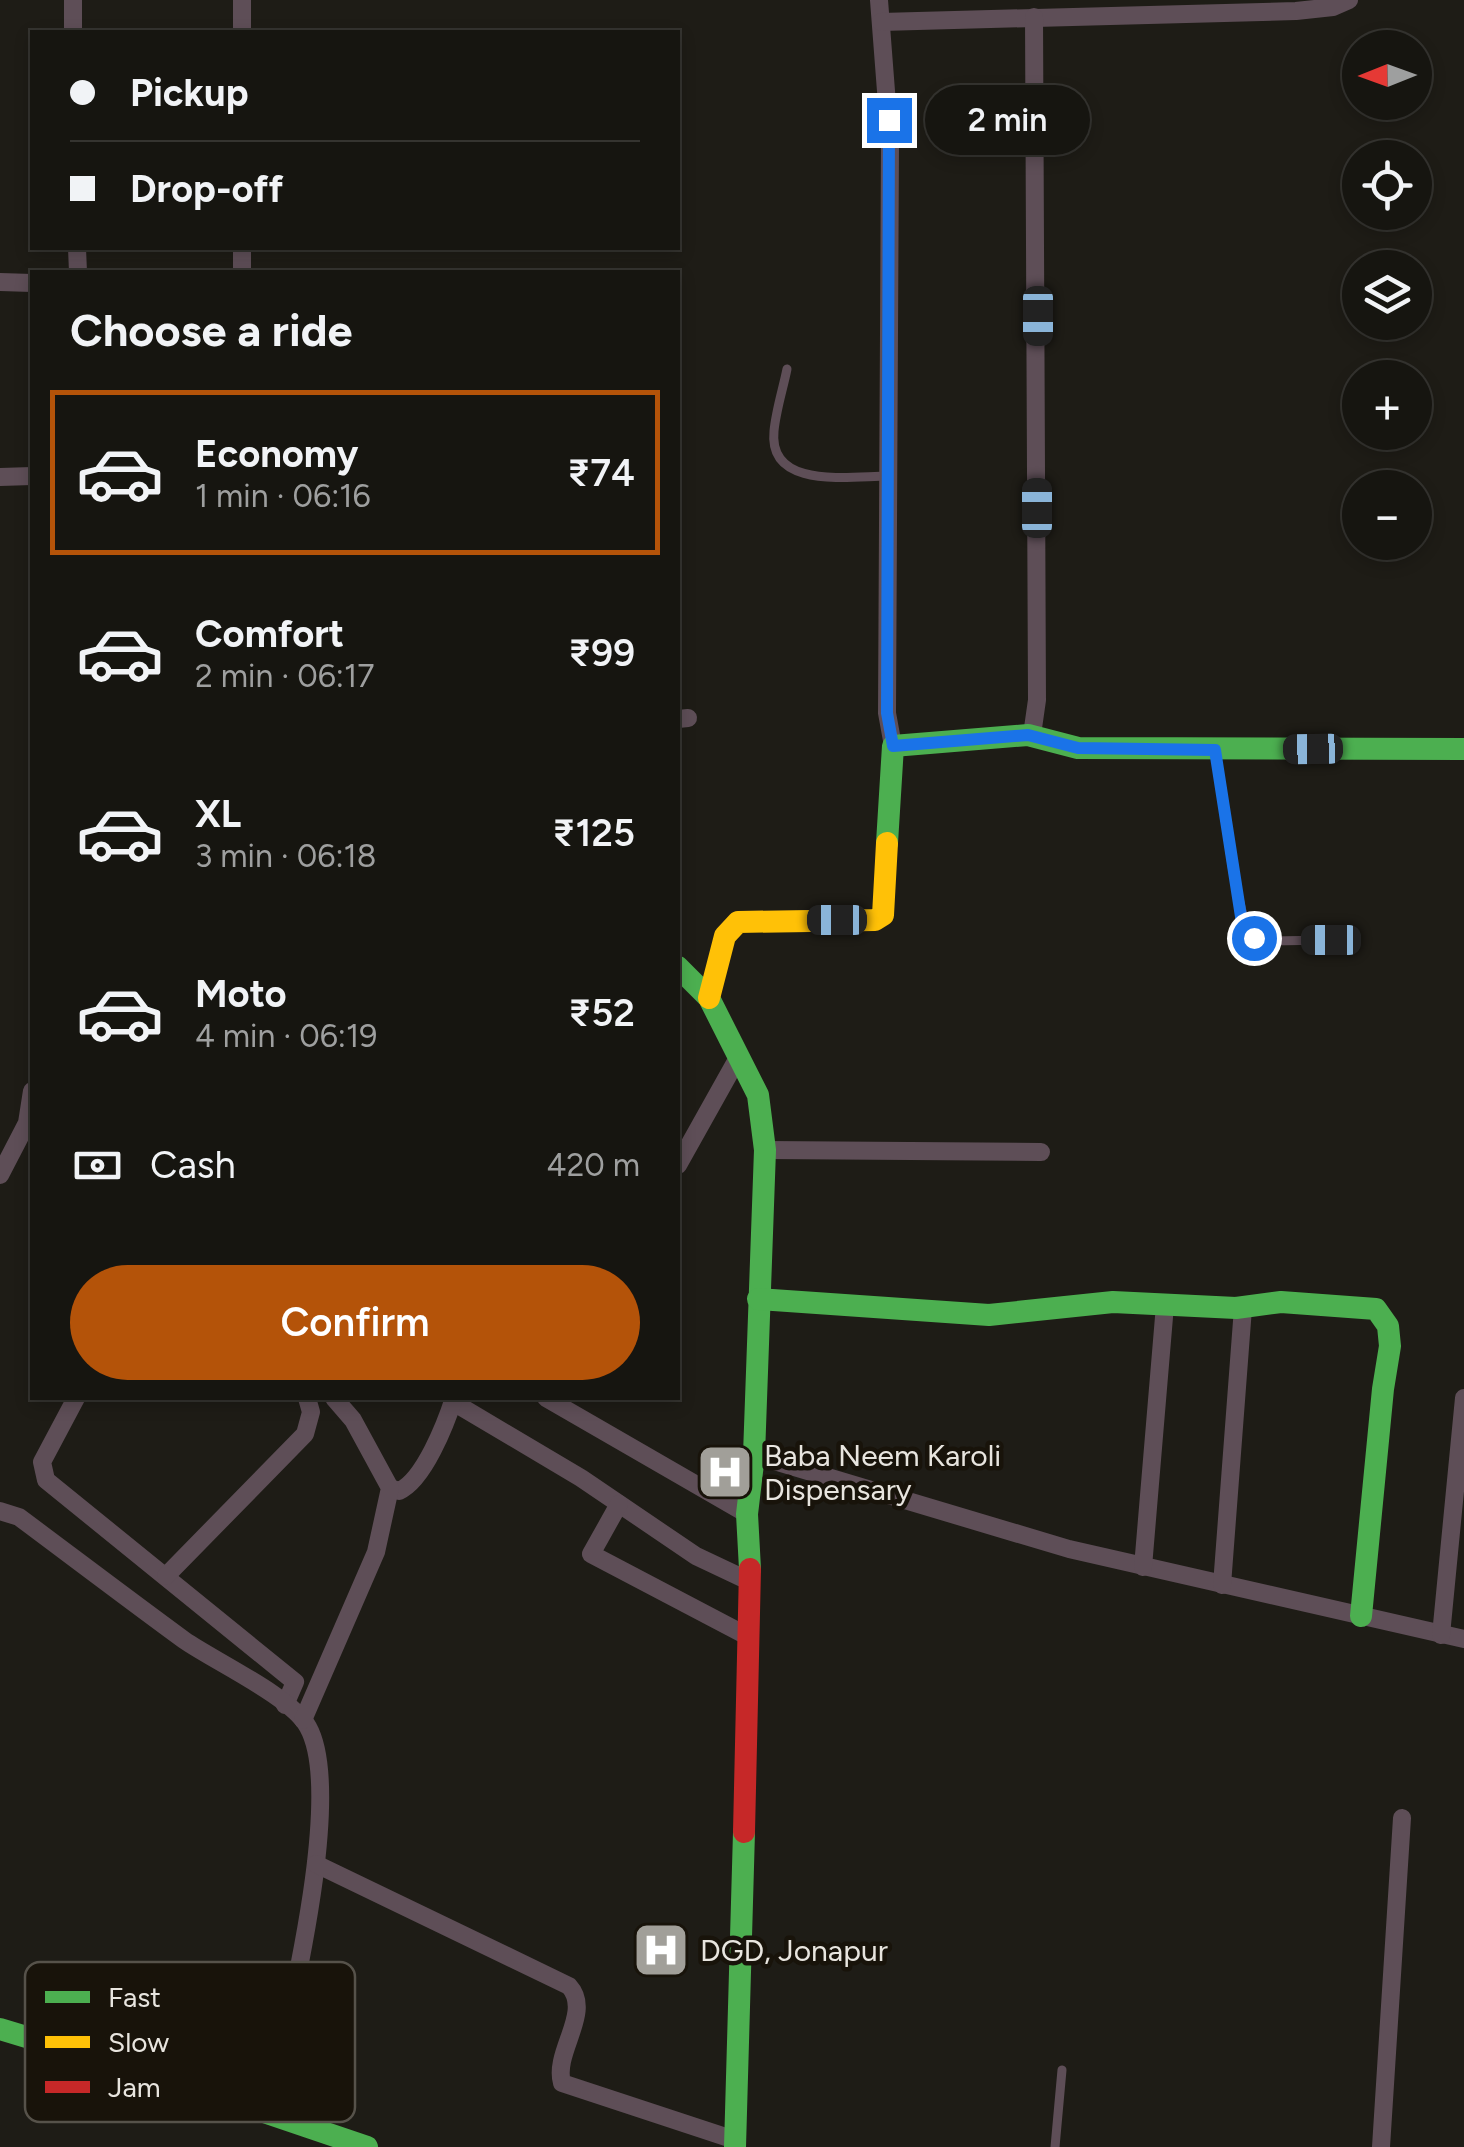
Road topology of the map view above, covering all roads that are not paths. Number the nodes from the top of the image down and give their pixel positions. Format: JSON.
{"nodes":[{"id":1,"x":73,"y":0,"type":"edge"},
{"id":2,"x":242,"y":0,"type":"edge"},
{"id":3,"x":878,"y":0,"type":"edge"},
{"id":4,"x":1349,"y":0,"type":"edge"},
{"id":5,"x":1034,"y":17,"type":"junction"},
{"id":6,"x":881,"y":22,"type":"junction"},
{"id":7,"x":74,"y":30,"type":"edge"},
{"id":8,"x":242,"y":30,"type":"edge"},
{"id":9,"x":0,"y":282,"type":"edge"},
{"id":10,"x":30,"y":283,"type":"edge"},
{"id":11,"x":787,"y":369,"type":"dead end"},
{"id":12,"x":30,"y":476,"type":"edge"},
{"id":13,"x":888,"y":476,"type":"junction"},
{"id":14,"x":0,"y":477,"type":"edge"},
{"id":15,"x":1028,"y":735,"type":"junction"},
{"id":16,"x":893,"y":746,"type":"junction"},
{"id":17,"x":1464,"y":749,"type":"edge"},
{"id":18,"x":1215,"y":750,"type":"junction"},
{"id":19,"x":1331,"y":940,"type":"dead end"},
{"id":20,"x":680,"y":969,"type":"edge"},
{"id":21,"x":709,"y":998,"type":"junction"},
{"id":22,"x":740,"y":1056,"type":"junction"},
{"id":23,"x":30,"y":1104,"type":"edge"},
{"id":24,"x":765,"y":1150,"type":"junction"},
{"id":25,"x":1041,"y":1152,"type":"dead end"},
{"id":26,"x":680,"y":1161,"type":"edge"},
{"id":27,"x":0,"y":1176,"type":"edge"},
{"id":28,"x":758,"y":1298,"type":"junction"},
{"id":29,"x":1164,"y":1306,"type":"junction"},
{"id":30,"x":1243,"y":1308,"type":"junction"},
{"id":31,"x":1464,"y":1398,"type":"edge"},
{"id":32,"x":75,"y":1400,"type":"edge"},
{"id":33,"x":308,"y":1400,"type":"edge"},
{"id":34,"x":336,"y":1400,"type":"edge"},
{"id":35,"x":453,"y":1400,"type":"edge"},
{"id":36,"x":549,"y":1400,"type":"edge"},
{"id":37,"x":754,"y":1455,"type":"junction"},
{"id":38,"x":390,"y":1488,"type":"junction"},
{"id":39,"x":619,"y":1504,"type":"junction"},
{"id":40,"x":0,"y":1511,"type":"edge"},
{"id":41,"x":748,"y":1514,"type":"junction"},
{"id":42,"x":1143,"y":1567,"type":"junction"},
{"id":43,"x":166,"y":1576,"type":"junction"},
{"id":44,"x":751,"y":1582,"type":"junction"},
{"id":45,"x":1222,"y":1585,"type":"junction"},
{"id":46,"x":1361,"y":1616,"type":"junction"},
{"id":47,"x":1441,"y":1635,"type":"junction"},
{"id":48,"x":749,"y":1637,"type":"junction"},
{"id":49,"x":1464,"y":1639,"type":"edge"},
{"id":50,"x":285,"y":1705,"type":"junction"},
{"id":51,"x":303,"y":1720,"type":"junction"},
{"id":52,"x":1402,"y":1818,"type":"dead end"},
{"id":53,"x":316,"y":1864,"type":"junction"},
{"id":54,"x":299,"y":1962,"type":"edge"},
{"id":55,"x":0,"y":2029,"type":"edge"},
{"id":56,"x":25,"y":2037,"type":"edge"},
{"id":57,"x":1062,"y":2070,"type":"dead end"},
{"id":58,"x":301,"y":2122,"type":"edge"},
{"id":59,"x":735,"y":2144,"type":"edge"},
{"id":60,"x":367,"y":2147,"type":"edge"},
{"id":61,"x":1055,"y":2147,"type":"edge"},
{"id":62,"x":1381,"y":2147,"type":"edge"}],
"edges":[{"from":1,"to":7,"type":"street"},
{"from":2,"to":8,"type":"street"},
{"from":3,"to":6,"type":"street"},
{"from":4,"to":5,"type":"street"},
{"from":5,"to":6,"type":"street"},
{"from":5,"to":15,"type":"street"},
{"from":6,"to":13,"type":"street"},
{"from":9,"to":10,"type":"street"},
{"from":11,"to":13,"type":"lane"},
{"from":12,"to":14,"type":"street"},
{"from":13,"to":16,"type":"street"},
{"from":15,"to":16,"type":"street"},
{"from":15,"to":18,"type":"street"},
{"from":16,"to":21,"type":"street"},
{"from":17,"to":18,"type":"street"},
{"from":18,"to":19,"type":"lane"},
{"from":20,"to":21,"type":"street"},
{"from":21,"to":22,"type":"street"},
{"from":22,"to":24,"type":"street"},
{"from":22,"to":26,"type":"street"},
{"from":23,"to":27,"type":"street"},
{"from":24,"to":25,"type":"street"},
{"from":24,"to":28,"type":"street"},
{"from":28,"to":29,"type":"street"},
{"from":28,"to":37,"type":"street"},
{"from":29,"to":30,"type":"street"},
{"from":29,"to":42,"type":"street"},
{"from":30,"to":45,"type":"street"},
{"from":30,"to":46,"type":"street"},
{"from":31,"to":47,"type":"street"},
{"from":32,"to":43,"type":"street"},
{"from":33,"to":43,"type":"street"},
{"from":34,"to":38,"type":"street"},
{"from":35,"to":38,"type":"street"},
{"from":35,"to":39,"type":"street"},
{"from":36,"to":41,"type":"street"},
{"from":37,"to":41,"type":"street"},
{"from":37,"to":42,"type":"street"},
{"from":38,"to":51,"type":"street"},
{"from":39,"to":44,"type":"street"},
{"from":39,"to":48,"type":"street"},
{"from":40,"to":50,"type":"street"},
{"from":41,"to":44,"type":"street"},
{"from":42,"to":45,"type":"street"},
{"from":43,"to":50,"type":"street"},
{"from":44,"to":48,"type":"street"},
{"from":45,"to":46,"type":"street"},
{"from":46,"to":47,"type":"street"},
{"from":47,"to":49,"type":"street"},
{"from":48,"to":59,"type":"street"},
{"from":50,"to":51,"type":"street"},
{"from":51,"to":53,"type":"street"},
{"from":52,"to":62,"type":"street"},
{"from":53,"to":54,"type":"street"},
{"from":53,"to":59,"type":"street"},
{"from":55,"to":56,"type":"street"},
{"from":57,"to":61,"type":"lane"},
{"from":58,"to":60,"type":"street"}]}
